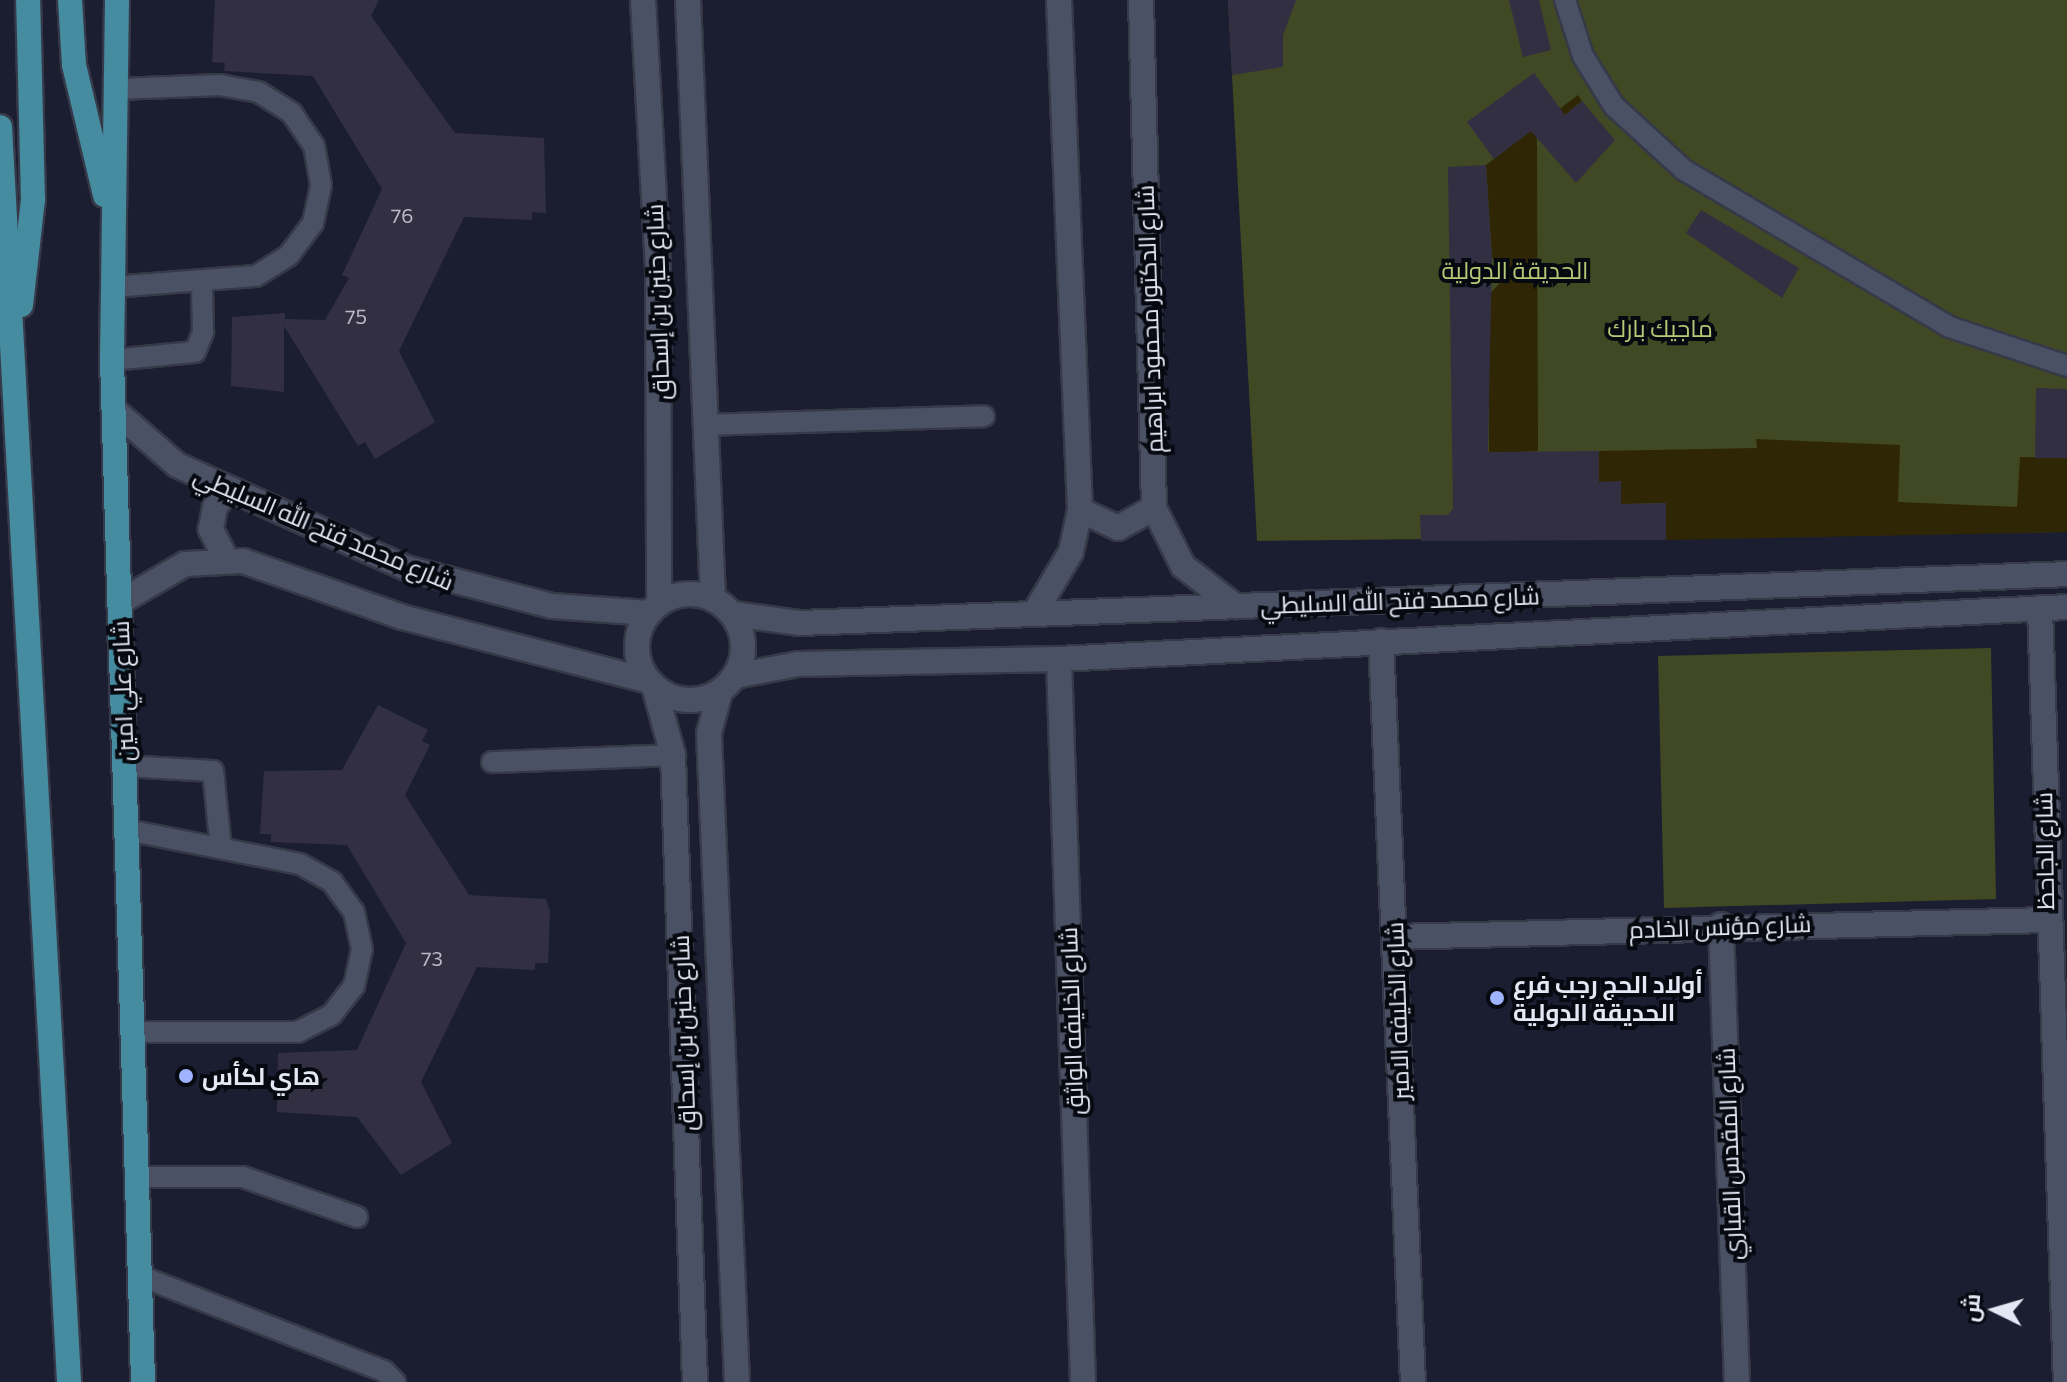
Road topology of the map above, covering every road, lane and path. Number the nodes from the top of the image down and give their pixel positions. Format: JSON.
{"nodes":[{"id":1,"x":28,"y":0,"type":"edge"},
{"id":2,"x":70,"y":0,"type":"edge"},
{"id":3,"x":117,"y":0,"type":"edge"},
{"id":4,"x":643,"y":0,"type":"edge"},
{"id":5,"x":688,"y":0,"type":"edge"},
{"id":6,"x":1059,"y":0,"type":"edge"},
{"id":7,"x":1141,"y":0,"type":"edge"},
{"id":8,"x":1565,"y":0,"type":"edge"},
{"id":9,"x":117,"y":89,"type":"junction"},
{"id":10,"x":0,"y":127,"type":"edge"},
{"id":11,"x":110,"y":216,"type":"junction"},
{"id":12,"x":202,"y":283,"type":"junction"},
{"id":13,"x":112,"y":287,"type":"junction"},
{"id":14,"x":13,"y":356,"type":"junction"},
{"id":15,"x":112,"y":360,"type":"junction"},
{"id":16,"x":2067,"y":366,"type":"edge"},
{"id":17,"x":114,"y":410,"type":"junction"},
{"id":18,"x":984,"y":416,"type":"dead end"},
{"id":19,"x":704,"y":425,"type":"junction"},
{"id":20,"x":228,"y":489,"type":"junction"},
{"id":21,"x":1154,"y":508,"type":"junction"},
{"id":22,"x":1080,"y":510,"type":"junction"},
{"id":23,"x":226,"y":559,"type":"junction"},
{"id":24,"x":2067,"y":574,"type":"edge"},
{"id":25,"x":713,"y":598,"type":"junction"},
{"id":26,"x":120,"y":602,"type":"junction"},
{"id":27,"x":1235,"y":606,"type":"junction"},
{"id":28,"x":2067,"y":607,"type":"edge"},
{"id":29,"x":654,"y":608,"type":"junction"},
{"id":30,"x":2040,"y":608,"type":"junction"},
{"id":31,"x":733,"y":614,"type":"junction"},
{"id":32,"x":1034,"y":614,"type":"junction"},
{"id":33,"x":1381,"y":641,"type":"junction"},
{"id":34,"x":1059,"y":659,"type":"junction"},
{"id":35,"x":652,"y":683,"type":"junction"},
{"id":36,"x":728,"y":684,"type":"junction"},
{"id":37,"x":673,"y":755,"type":"junction"},
{"id":38,"x":492,"y":762,"type":"dead end"},
{"id":39,"x":125,"y":766,"type":"junction"},
{"id":40,"x":127,"y":830,"type":"junction"},
{"id":41,"x":221,"y":848,"type":"junction"},
{"id":42,"x":2046,"y":920,"type":"junction"},
{"id":43,"x":1721,"y":925,"type":"junction"},
{"id":44,"x":1394,"y":937,"type":"junction"},
{"id":45,"x":133,"y":1032,"type":"junction"},
{"id":46,"x":137,"y":1177,"type":"junction"},
{"id":47,"x":357,"y":1217,"type":"dead end"},
{"id":48,"x":140,"y":1276,"type":"junction"},
{"id":49,"x":69,"y":1382,"type":"edge"},
{"id":50,"x":143,"y":1382,"type":"edge"},
{"id":51,"x":395,"y":1382,"type":"edge"},
{"id":52,"x":695,"y":1382,"type":"edge"},
{"id":53,"x":737,"y":1382,"type":"edge"},
{"id":54,"x":1083,"y":1382,"type":"edge"},
{"id":55,"x":1413,"y":1382,"type":"edge"},
{"id":56,"x":1737,"y":1382,"type":"edge"},
{"id":57,"x":2066,"y":1382,"type":"edge"}],
"edges":[{"from":1,"to":14,"type":"main road"},
{"from":2,"to":11,"type":"main road"},
{"from":3,"to":9,"type":"main road","name":"شارع علي امين"},
{"from":4,"to":29,"type":"street","name":"شارع حنين بن إسحاق"},
{"from":5,"to":19,"type":"street","name":"شارع حنين بن إسحاق"},
{"from":6,"to":22,"type":"street"},
{"from":7,"to":21,"type":"street","name":"شارع الدكتور محمود ابراهيم"},
{"from":8,"to":16,"type":"lane"},
{"from":9,"to":11,"type":"main road","name":"شارع علي امين"},
{"from":9,"to":12,"type":"lane"},
{"from":10,"to":14,"type":"main road"},
{"from":11,"to":13,"type":"main road","name":"شارع علي امين"},
{"from":12,"to":13,"type":"lane"},
{"from":12,"to":15,"type":"lane"},
{"from":13,"to":15,"type":"main road","name":"شارع علي امين"},
{"from":14,"to":49,"type":"main road"},
{"from":15,"to":17,"type":"main road","name":"شارع علي امين"},
{"from":17,"to":20,"type":"street","name":"شارع محمد فتح الله السليطي"},
{"from":17,"to":26,"type":"main road","name":"شارع علي امين"},
{"from":18,"to":19,"type":"lane"},
{"from":19,"to":25,"type":"street","name":"شارع حنين بن إسحاق"},
{"from":20,"to":23,"type":"street"},
{"from":20,"to":29,"type":"street","name":"شارع محمد فتح الله السليطي"},
{"from":21,"to":22,"type":"street"},
{"from":21,"to":27,"type":"street","name":"شارع الدكتور محمود ابراهيم"},
{"from":22,"to":32,"type":"street"},
{"from":23,"to":26,"type":"street","name":"شارع محمد فتح الله السليطي"},
{"from":23,"to":35,"type":"street","name":"شارع محمد فتح الله السليطي"},
{"from":24,"to":27,"type":"street","name":"شارع محمد فتح الله السليطي"},
{"from":25,"to":29,"type":"street"},
{"from":25,"to":31,"type":"street"},
{"from":26,"to":39,"type":"main road","name":"شارع علي امين"},
{"from":27,"to":32,"type":"street","name":"شارع محمد فتح الله السليطي"},
{"from":28,"to":30,"type":"street","name":"شارع محمد فتح الله السليطي"},
{"from":29,"to":35,"type":"street"},
{"from":30,"to":33,"type":"street","name":"شارع محمد فتح الله السليطي"},
{"from":30,"to":42,"type":"street","name":"شارع الجاحظ"},
{"from":31,"to":32,"type":"street","name":"شارع محمد فتح الله السليطي"},
{"from":31,"to":36,"type":"street"},
{"from":33,"to":34,"type":"street","name":"شارع محمد فتح الله السليطي"},
{"from":33,"to":44,"type":"street","name":"شارع الخليفه الامير"},
{"from":34,"to":36,"type":"street","name":"شارع محمد فتح الله السليطي"},
{"from":34,"to":54,"type":"street","name":"شارع الخليفه الواثق"},
{"from":35,"to":36,"type":"street"},
{"from":35,"to":37,"type":"street","name":"شارع حنين بن إسحاق"},
{"from":36,"to":53,"type":"street","name":"شارع حنين بن إسحاق"},
{"from":37,"to":38,"type":"lane"},
{"from":37,"to":52,"type":"street","name":"شارع حنين بن إسحاق"},
{"from":39,"to":40,"type":"main road","name":"شارع علي امين"},
{"from":39,"to":41,"type":"lane"},
{"from":40,"to":41,"type":"lane"},
{"from":40,"to":45,"type":"main road","name":"شارع علي امين"},
{"from":41,"to":45,"type":"lane"},
{"from":42,"to":43,"type":"street","name":"شارع مؤنس الخادم"},
{"from":42,"to":57,"type":"street","name":"شارع الجاحظ"},
{"from":43,"to":44,"type":"street","name":"شارع مؤنس الخادم"},
{"from":43,"to":56,"type":"street","name":"شارع المقدس القباري"},
{"from":44,"to":55,"type":"street","name":"شارع الخليفه الامير"},
{"from":45,"to":46,"type":"main road","name":"شارع علي امين"},
{"from":46,"to":47,"type":"lane"},
{"from":46,"to":48,"type":"main road","name":"شارع علي امين"},
{"from":48,"to":50,"type":"main road","name":"شارع علي امين"},
{"from":48,"to":51,"type":"lane"}]}
